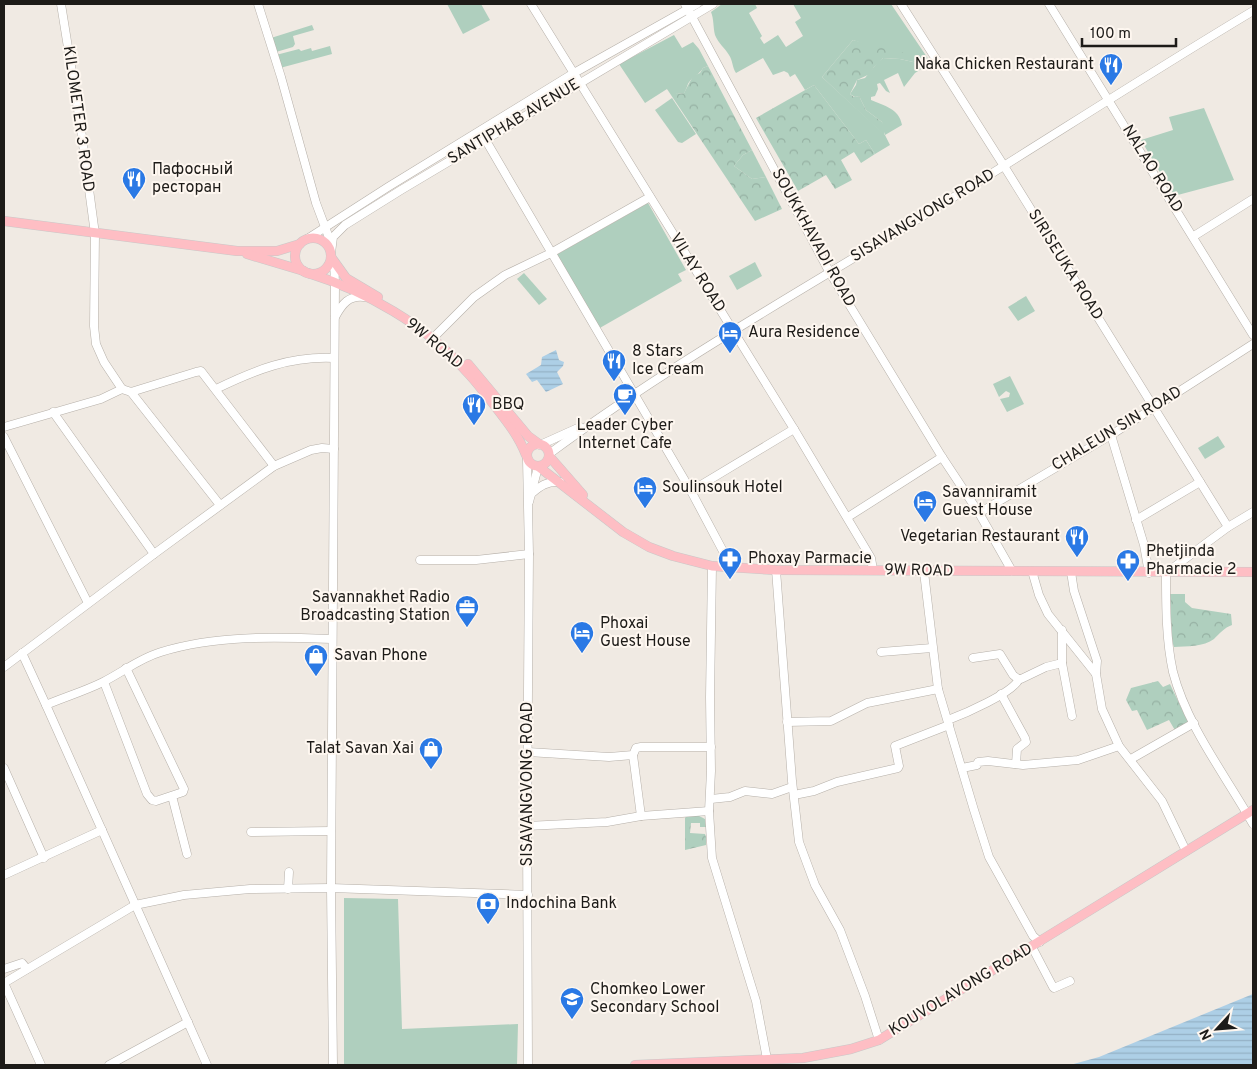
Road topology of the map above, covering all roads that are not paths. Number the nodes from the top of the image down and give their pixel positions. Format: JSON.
{"nodes":[{"id":1,"x":61,"y":4,"type":"edge"},
{"id":2,"x":258,"y":4,"type":"edge"},
{"id":3,"x":531,"y":4,"type":"edge"},
{"id":4,"x":697,"y":4,"type":"edge"},
{"id":5,"x":712,"y":4,"type":"edge"},
{"id":6,"x":901,"y":4,"type":"edge"},
{"id":7,"x":1049,"y":4,"type":"edge"},
{"id":8,"x":689,"y":10,"type":"edge"},
{"id":9,"x":1253,"y":12,"type":"edge"},
{"id":10,"x":574,"y":74,"type":"junction"},
{"id":11,"x":579,"y":83,"type":"junction"},
{"id":12,"x":1108,"y":99,"type":"junction"},
{"id":13,"x":485,"y":140,"type":"junction"},
{"id":14,"x":1004,"y":166,"type":"junction"},
{"id":15,"x":650,"y":197,"type":"junction"},
{"id":16,"x":1253,"y":199,"type":"edge"},
{"id":17,"x":4,"y":222,"type":"edge"},
{"id":18,"x":327,"y":227,"type":"junction"},
{"id":19,"x":95,"y":234,"type":"junction"},
{"id":20,"x":1194,"y":236,"type":"junction"},
{"id":21,"x":303,"y":241,"type":"junction"},
{"id":22,"x":332,"y":243,"type":"junction"},
{"id":23,"x":237,"y":251,"type":"junction"},
{"id":24,"x":551,"y":253,"type":"junction"},
{"id":25,"x":332,"y":257,"type":"junction"},
{"id":26,"x":307,"y":272,"type":"junction"},
{"id":27,"x":830,"y":273,"type":"junction"},
{"id":28,"x":335,"y":283,"type":"junction"},
{"id":29,"x":365,"y":297,"type":"junction"},
{"id":30,"x":389,"y":306,"type":"junction"},
{"id":31,"x":334,"y":318,"type":"junction"},
{"id":32,"x":734,"y":332,"type":"junction"},
{"id":33,"x":436,"y":335,"type":"junction"},
{"id":34,"x":1253,"y":335,"type":"edge"},
{"id":35,"x":1253,"y":344,"type":"edge"},
{"id":36,"x":334,"y":358,"type":"junction"},
{"id":37,"x":122,"y":389,"type":"junction"},
{"id":38,"x":216,"y":389,"type":"junction"},
{"id":39,"x":131,"y":392,"type":"junction"},
{"id":40,"x":634,"y":395,"type":"junction"},
{"id":41,"x":1154,"y":408,"type":"junction"},
{"id":42,"x":53,"y":412,"type":"junction"},
{"id":43,"x":593,"y":421,"type":"junction"},
{"id":44,"x":4,"y":427,"type":"edge"},
{"id":45,"x":794,"y":429,"type":"junction"},
{"id":46,"x":1111,"y":435,"type":"junction"},
{"id":47,"x":4,"y":436,"type":"edge"},
{"id":48,"x":540,"y":444,"type":"junction"},
{"id":49,"x":334,"y":449,"type":"junction"},
{"id":50,"x":549,"y":455,"type":"junction"},
{"id":51,"x":526,"y":457,"type":"junction"},
{"id":52,"x":942,"y":457,"type":"junction"},
{"id":53,"x":274,"y":466,"type":"junction"},
{"id":54,"x":539,"y":467,"type":"junction"},
{"id":55,"x":560,"y":482,"type":"junction"},
{"id":56,"x":1200,"y":482,"type":"junction"},
{"id":57,"x":691,"y":491,"type":"junction"},
{"id":58,"x":531,"y":494,"type":"junction"},
{"id":59,"x":220,"y":504,"type":"junction"},
{"id":60,"x":528,"y":504,"type":"junction"},
{"id":61,"x":598,"y":512,"type":"junction"},
{"id":62,"x":1253,"y":512,"type":"edge"},
{"id":63,"x":979,"y":513,"type":"junction"},
{"id":64,"x":848,"y":517,"type":"junction"},
{"id":65,"x":1136,"y":520,"type":"junction"},
{"id":66,"x":1228,"y":527,"type":"junction"},
{"id":67,"x":154,"y":554,"type":"junction"},
{"id":68,"x":529,"y":554,"type":"junction"},
{"id":69,"x":420,"y":560,"type":"dead end"},
{"id":70,"x":712,"y":566,"type":"junction"},
{"id":71,"x":727,"y":568,"type":"junction"},
{"id":72,"x":776,"y":570,"type":"junction"},
{"id":73,"x":874,"y":570,"type":"junction"},
{"id":74,"x":1012,"y":570,"type":"junction"},
{"id":75,"x":1032,"y":571,"type":"junction"},
{"id":76,"x":924,"y":572,"type":"junction"},
{"id":77,"x":1071,"y":572,"type":"junction"},
{"id":78,"x":1149,"y":572,"type":"junction"},
{"id":79,"x":1253,"y":572,"type":"edge"},
{"id":80,"x":1166,"y":573,"type":"junction"},
{"id":81,"x":88,"y":603,"type":"junction"},
{"id":82,"x":1062,"y":630,"type":"junction"},
{"id":83,"x":332,"y":639,"type":"junction"},
{"id":84,"x":932,"y":648,"type":"junction"},
{"id":85,"x":881,"y":652,"type":"dead end"},
{"id":86,"x":22,"y":653,"type":"junction"},
{"id":87,"x":973,"y":658,"type":"dead end"},
{"id":88,"x":1062,"y":663,"type":"junction"},
{"id":89,"x":4,"y":666,"type":"edge"},
{"id":90,"x":126,"y":668,"type":"junction"},
{"id":91,"x":1096,"y":674,"type":"junction"},
{"id":92,"x":1019,"y":679,"type":"junction"},
{"id":93,"x":104,"y":682,"type":"junction"},
{"id":94,"x":938,"y":690,"type":"junction"},
{"id":95,"x":1001,"y":694,"type":"junction"},
{"id":96,"x":46,"y":705,"type":"junction"},
{"id":97,"x":1072,"y":716,"type":"dead end"},
{"id":98,"x":787,"y":722,"type":"junction"},
{"id":99,"x":949,"y":723,"type":"junction"},
{"id":100,"x":1194,"y":723,"type":"junction"},
{"id":101,"x":1120,"y":746,"type":"junction"},
{"id":102,"x":711,"y":747,"type":"junction"},
{"id":103,"x":528,"y":752,"type":"junction"},
{"id":104,"x":633,"y":755,"type":"junction"},
{"id":105,"x":1131,"y":759,"type":"junction"},
{"id":106,"x":1016,"y":764,"type":"junction"},
{"id":107,"x":4,"y":768,"type":"edge"},
{"id":108,"x":962,"y":768,"type":"junction"},
{"id":109,"x":793,"y":791,"type":"junction"},
{"id":110,"x":172,"y":796,"type":"junction"},
{"id":111,"x":711,"y":799,"type":"junction"},
{"id":112,"x":709,"y":811,"type":"junction"},
{"id":113,"x":1251,"y":812,"type":"edge"},
{"id":114,"x":641,"y":816,"type":"junction"},
{"id":115,"x":1253,"y":824,"type":"edge"},
{"id":116,"x":527,"y":826,"type":"junction"},
{"id":117,"x":102,"y":830,"type":"junction"},
{"id":118,"x":331,"y":830,"type":"junction"},
{"id":119,"x":252,"y":832,"type":"dead end"},
{"id":120,"x":1186,"y":851,"type":"junction"},
{"id":121,"x":187,"y":854,"type":"dead end"},
{"id":122,"x":44,"y":858,"type":"junction"},
{"id":123,"x":288,"y":872,"type":"dead end"},
{"id":124,"x":4,"y":875,"type":"edge"},
{"id":125,"x":331,"y":888,"type":"junction"},
{"id":126,"x":288,"y":889,"type":"junction"},
{"id":127,"x":528,"y":895,"type":"junction"},
{"id":128,"x":135,"y":905,"type":"junction"},
{"id":129,"x":1036,"y":944,"type":"junction"},
{"id":130,"x":4,"y":969,"type":"edge"},
{"id":131,"x":27,"y":969,"type":"junction"},
{"id":132,"x":1070,"y":981,"type":"dead end"},
{"id":133,"x":4,"y":983,"type":"edge"},
{"id":134,"x":188,"y":1022,"type":"junction"},
{"id":135,"x":879,"y":1040,"type":"junction"},
{"id":136,"x":767,"y":1058,"type":"junction"},
{"id":137,"x":41,"y":1065,"type":"edge"},
{"id":138,"x":109,"y":1065,"type":"edge"},
{"id":139,"x":207,"y":1065,"type":"edge"},
{"id":140,"x":333,"y":1065,"type":"edge"},
{"id":141,"x":528,"y":1065,"type":"edge"},
{"id":142,"x":635,"y":1065,"type":"edge"}],
"edges":[{"from":1,"to":19,"type":"street","name":"KILOMETER 3 ROAD"},
{"from":2,"to":18,"type":"street"},
{"from":3,"to":10,"type":"street","name":"VILAY ROAD"},
{"from":4,"to":8,"type":"street","name":"SANTIPHAB AVENUE"},
{"from":5,"to":8,"type":"street","name":"SANTIPHAB AVENUE"},
{"from":6,"to":14,"type":"street","name":"SIRISEUKA ROAD"},
{"from":7,"to":12,"type":"street","name":"NALAO ROAD"},
{"from":8,"to":10,"type":"street","name":"SANTIPHAB AVENUE"},
{"from":8,"to":11,"type":"street","name":"SANTIPHAB AVENUE"},
{"from":8,"to":27,"type":"street","name":"SOUKKHAVADI ROAD"},
{"from":9,"to":12,"type":"street","name":"SISAVANGVONG ROAD"},
{"from":10,"to":11,"type":"street","name":"VILAY ROAD"},
{"from":10,"to":18,"type":"street","name":"SANTIPHAB AVENUE"},
{"from":11,"to":13,"type":"street","name":"SANTIPHAB AVENUE"},
{"from":11,"to":15,"type":"street","name":"VILAY ROAD"},
{"from":12,"to":14,"type":"street","name":"SISAVANGVONG ROAD"},
{"from":12,"to":20,"type":"street","name":"NALAO ROAD"},
{"from":13,"to":22,"type":"street","name":"SANTIPHAB AVENUE"},
{"from":13,"to":24,"type":"street"},
{"from":14,"to":27,"type":"street","name":"SISAVANGVONG ROAD"},
{"from":14,"to":41,"type":"street","name":"SIRISEUKA ROAD"},
{"from":15,"to":24,"type":"street"},
{"from":15,"to":32,"type":"street","name":"VILAY ROAD"},
{"from":16,"to":20,"type":"street"},
{"from":17,"to":19,"type":"main road","name":"9W ROAD"},
{"from":18,"to":21,"type":"street","name":"SANTIPHAB AVENUE"},
{"from":18,"to":22,"type":"street"},
{"from":19,"to":23,"type":"main road","name":"9W ROAD"},
{"from":19,"to":37,"type":"street","name":"KILOMETER 3 ROAD"},
{"from":20,"to":34,"type":"street","name":"NALAO ROAD"},
{"from":21,"to":23,"type":"main road","name":"9W ROAD"},
{"from":21,"to":25,"type":"main road","name":"9W ROAD"},
{"from":21,"to":26,"type":"main road"},
{"from":22,"to":25,"type":"street"},
{"from":23,"to":26,"type":"main road","name":"9W ROAD"},
{"from":24,"to":33,"type":"street"},
{"from":24,"to":40,"type":"street"},
{"from":25,"to":26,"type":"main road"},
{"from":25,"to":28,"type":"street"},
{"from":25,"to":30,"type":"main road","name":"9W ROAD"},
{"from":26,"to":28,"type":"main road","name":"9W ROAD"},
{"from":27,"to":32,"type":"street","name":"SISAVANGVONG ROAD"},
{"from":27,"to":52,"type":"street","name":"SOUKKHAVADI ROAD"},
{"from":28,"to":29,"type":"main road","name":"9W ROAD"},
{"from":28,"to":31,"type":"street"},
{"from":29,"to":30,"type":"main road","name":"9W ROAD"},
{"from":29,"to":31,"type":"street"},
{"from":30,"to":33,"type":"main road","name":"9W ROAD"},
{"from":30,"to":51,"type":"main road","name":"9W ROAD"},
{"from":31,"to":36,"type":"street"},
{"from":32,"to":40,"type":"street","name":"SISAVANGVONG ROAD"},
{"from":32,"to":45,"type":"street","name":"VILAY ROAD"},
{"from":33,"to":48,"type":"main road","name":"9W ROAD"},
{"from":35,"to":41,"type":"street","name":"CHALEUN SIN ROAD"},
{"from":36,"to":38,"type":"street"},
{"from":36,"to":49,"type":"street"},
{"from":37,"to":39,"type":"street"},
{"from":37,"to":42,"type":"street"},
{"from":38,"to":39,"type":"street"},
{"from":38,"to":53,"type":"street"},
{"from":39,"to":59,"type":"street"},
{"from":40,"to":43,"type":"street","name":"SISAVANGVONG ROAD"},
{"from":40,"to":57,"type":"street"},
{"from":41,"to":46,"type":"street","name":"CHALEUN SIN ROAD"},
{"from":41,"to":56,"type":"street","name":"SIRISEUKA ROAD"},
{"from":42,"to":44,"type":"street"},
{"from":42,"to":67,"type":"street"},
{"from":43,"to":48,"type":"street","name":"SISAVANGVONG ROAD"},
{"from":43,"to":50,"type":"street","name":"SISAVANGVONG ROAD"},
{"from":45,"to":57,"type":"street"},
{"from":45,"to":64,"type":"street","name":"VILAY ROAD"},
{"from":46,"to":63,"type":"street","name":"CHALEUN SIN ROAD"},
{"from":46,"to":65,"type":"street"},
{"from":47,"to":81,"type":"street"},
{"from":48,"to":50,"type":"main road"},
{"from":48,"to":51,"type":"main road"},
{"from":49,"to":53,"type":"street"},
{"from":49,"to":83,"type":"street"},
{"from":50,"to":54,"type":"main road"},
{"from":50,"to":61,"type":"main road","name":"9W ROAD"},
{"from":51,"to":54,"type":"main road"},
{"from":51,"to":60,"type":"street","name":"SISAVANGVONG ROAD"},
{"from":52,"to":63,"type":"street","name":"SOUKKHAVADI ROAD"},
{"from":52,"to":64,"type":"street"},
{"from":53,"to":59,"type":"street"},
{"from":54,"to":55,"type":"main road","name":"9W ROAD"},
{"from":54,"to":58,"type":"street","name":"SISAVANGVONG ROAD"},
{"from":55,"to":58,"type":"street"},
{"from":55,"to":61,"type":"main road","name":"9W ROAD"},
{"from":56,"to":65,"type":"street"},
{"from":56,"to":66,"type":"street","name":"SIRISEUKA ROAD"},
{"from":57,"to":71,"type":"street"},
{"from":58,"to":60,"type":"street","name":"SISAVANGVONG ROAD"},
{"from":59,"to":67,"type":"street"},
{"from":60,"to":68,"type":"street","name":"SISAVANGVONG ROAD"},
{"from":61,"to":70,"type":"main road","name":"9W ROAD"},
{"from":62,"to":66,"type":"street"},
{"from":63,"to":74,"type":"street","name":"SOUKKHAVADI ROAD"},
{"from":64,"to":73,"type":"street","name":"VILAY ROAD"},
{"from":65,"to":78,"type":"street"},
{"from":66,"to":80,"type":"street"},
{"from":67,"to":81,"type":"street"},
{"from":68,"to":69,"type":"street"},
{"from":68,"to":103,"type":"street","name":"SISAVANGVONG ROAD"},
{"from":70,"to":71,"type":"main road","name":"9W ROAD"},
{"from":70,"to":102,"type":"street"},
{"from":71,"to":72,"type":"main road","name":"9W ROAD"},
{"from":72,"to":73,"type":"main road","name":"9W ROAD"},
{"from":72,"to":98,"type":"street"},
{"from":73,"to":76,"type":"main road","name":"9W ROAD"},
{"from":74,"to":75,"type":"main road","name":"9W ROAD"},
{"from":74,"to":76,"type":"main road","name":"9W ROAD"},
{"from":75,"to":77,"type":"main road","name":"9W ROAD"},
{"from":75,"to":82,"type":"street"},
{"from":76,"to":84,"type":"street"},
{"from":77,"to":78,"type":"main road","name":"9W ROAD"},
{"from":77,"to":91,"type":"street"},
{"from":78,"to":80,"type":"main road","name":"9W ROAD"},
{"from":79,"to":80,"type":"main road","name":"9W ROAD"},
{"from":80,"to":100,"type":"street"},
{"from":81,"to":86,"type":"street"},
{"from":82,"to":88,"type":"street"},
{"from":82,"to":91,"type":"street"},
{"from":83,"to":90,"type":"street"},
{"from":83,"to":118,"type":"street"},
{"from":84,"to":85,"type":"street"},
{"from":84,"to":94,"type":"street"},
{"from":86,"to":89,"type":"street"},
{"from":86,"to":96,"type":"street"},
{"from":87,"to":92,"type":"street"},
{"from":88,"to":92,"type":"street"},
{"from":88,"to":97,"type":"street"},
{"from":90,"to":93,"type":"street"},
{"from":90,"to":110,"type":"street"},
{"from":91,"to":101,"type":"street"},
{"from":92,"to":95,"type":"street"},
{"from":93,"to":96,"type":"street"},
{"from":93,"to":110,"type":"street"},
{"from":94,"to":98,"type":"street"},
{"from":94,"to":99,"type":"street"},
{"from":95,"to":99,"type":"street"},
{"from":95,"to":106,"type":"street"},
{"from":96,"to":117,"type":"street"},
{"from":98,"to":109,"type":"street"},
{"from":99,"to":108,"type":"street"},
{"from":99,"to":109,"type":"street"},
{"from":100,"to":105,"type":"street"},
{"from":100,"to":113,"type":"street"},
{"from":101,"to":105,"type":"street"},
{"from":101,"to":106,"type":"street"},
{"from":102,"to":104,"type":"street"},
{"from":102,"to":111,"type":"street"},
{"from":103,"to":104,"type":"street"},
{"from":103,"to":116,"type":"street","name":"SISAVANGVONG ROAD"},
{"from":104,"to":114,"type":"street"},
{"from":105,"to":120,"type":"street"},
{"from":106,"to":108,"type":"street"},
{"from":107,"to":122,"type":"street"},
{"from":108,"to":129,"type":"street"},
{"from":109,"to":111,"type":"street"},
{"from":109,"to":135,"type":"street"},
{"from":110,"to":121,"type":"street"},
{"from":111,"to":112,"type":"street"},
{"from":112,"to":114,"type":"street"},
{"from":112,"to":136,"type":"street"},
{"from":113,"to":115,"type":"street"},
{"from":113,"to":120,"type":"main road","name":"KOUVOLAVONG ROAD"},
{"from":114,"to":116,"type":"street"},
{"from":116,"to":127,"type":"street","name":"SISAVANGVONG ROAD"},
{"from":117,"to":122,"type":"street"},
{"from":117,"to":128,"type":"street"},
{"from":118,"to":119,"type":"street"},
{"from":118,"to":125,"type":"street"},
{"from":120,"to":129,"type":"main road","name":"KOUVOLAVONG ROAD"},
{"from":122,"to":124,"type":"street"},
{"from":123,"to":126,"type":"street"},
{"from":125,"to":126,"type":"street"},
{"from":125,"to":127,"type":"street"},
{"from":125,"to":140,"type":"street"},
{"from":126,"to":128,"type":"street"},
{"from":127,"to":141,"type":"street","name":"SISAVANGVONG ROAD"},
{"from":128,"to":131,"type":"street"},
{"from":128,"to":134,"type":"street"},
{"from":129,"to":132,"type":"street"},
{"from":129,"to":135,"type":"main road","name":"KOUVOLAVONG ROAD"},
{"from":130,"to":131,"type":"street"},
{"from":131,"to":133,"type":"street"},
{"from":133,"to":137,"type":"street"},
{"from":134,"to":138,"type":"street"},
{"from":134,"to":139,"type":"street"},
{"from":135,"to":136,"type":"main road","name":"KOUVOLAVONG ROAD"},
{"from":136,"to":142,"type":"main road","name":"KOUVOLAVONG ROAD"}]}
